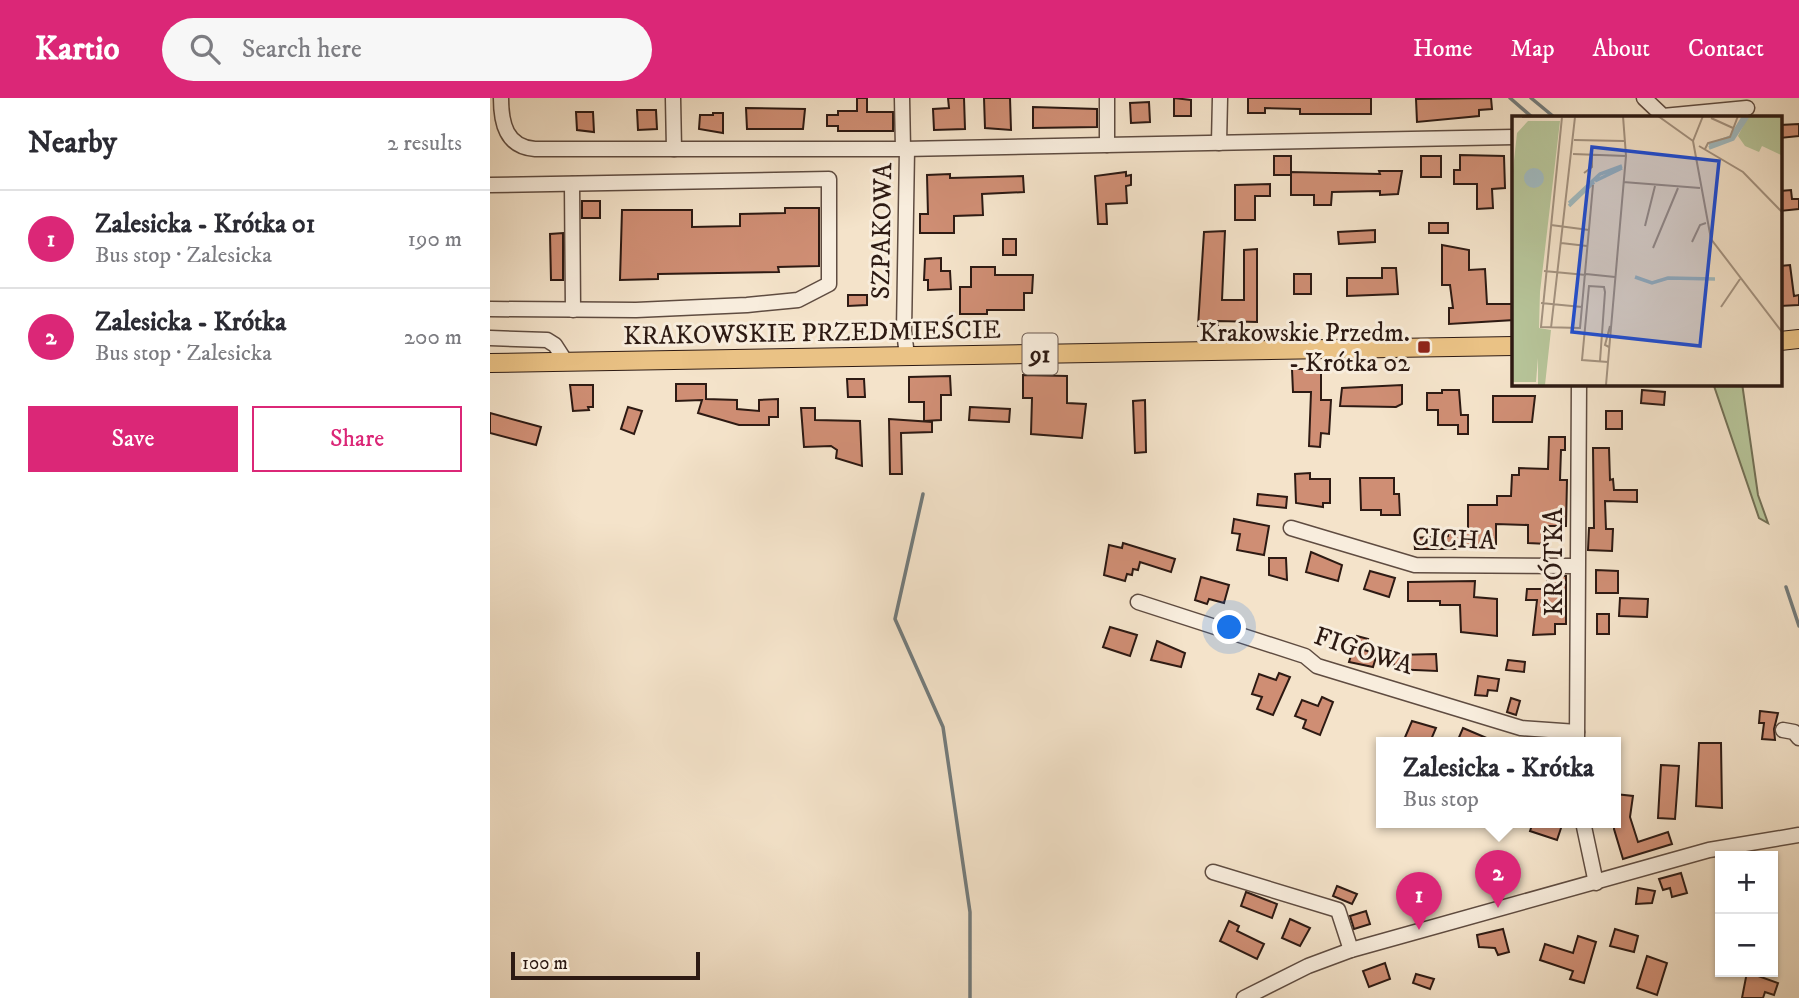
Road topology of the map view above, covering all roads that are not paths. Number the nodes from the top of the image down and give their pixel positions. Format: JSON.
{"nodes":[{"id":1,"x":501,"y":98,"type":"edge"},
{"id":2,"x":673,"y":98,"type":"edge"},
{"id":3,"x":902,"y":98,"type":"edge"},
{"id":4,"x":1107,"y":98,"type":"edge"},
{"id":5,"x":1220,"y":98,"type":"edge"},
{"id":6,"x":1644,"y":98,"type":"edge"},
{"id":7,"x":1747,"y":108,"type":"edge"},
{"id":8,"x":1512,"y":136,"type":"edge"},
{"id":9,"x":1219,"y":143,"type":"junction"},
{"id":10,"x":1107,"y":145,"type":"junction"},
{"id":11,"x":674,"y":149,"type":"junction"},
{"id":12,"x":905,"y":149,"type":"junction"},
{"id":13,"x":572,"y":184,"type":"junction"},
{"id":14,"x":490,"y":186,"type":"edge"},
{"id":15,"x":490,"y":309,"type":"edge"},
{"id":16,"x":573,"y":310,"type":"junction"},
{"id":17,"x":490,"y":338,"type":"edge"},
{"id":18,"x":1512,"y":346,"type":"edge"},
{"id":19,"x":907,"y":356,"type":"junction"},
{"id":20,"x":566,"y":362,"type":"junction"},
{"id":21,"x":490,"y":363,"type":"edge"},
{"id":22,"x":1579,"y":385,"type":"edge"},
{"id":23,"x":1291,"y":528,"type":"dead end"},
{"id":24,"x":1577,"y":566,"type":"junction"},
{"id":25,"x":1138,"y":602,"type":"dead end"},
{"id":26,"x":1783,"y":730,"type":"dead end"},
{"id":27,"x":1577,"y":737,"type":"edge"},
{"id":28,"x":1799,"y":738,"type":"edge"},
{"id":29,"x":1584,"y":828,"type":"edge"},
{"id":30,"x":1799,"y":835,"type":"edge"},
{"id":31,"x":1213,"y":872,"type":"dead end"},
{"id":32,"x":1597,"y":883,"type":"junction"},
{"id":33,"x":1351,"y":950,"type":"junction"},
{"id":34,"x":1244,"y":998,"type":"edge"}],
"edges":[{"from":1,"to":11,"type":"street"},
{"from":2,"to":11,"type":"street"},
{"from":3,"to":12,"type":"street","name":"SZPAKOWA"},
{"from":4,"to":10,"type":"street"},
{"from":5,"to":9,"type":"street"},
{"from":6,"to":7,"type":"street"},
{"from":8,"to":9,"type":"street"},
{"from":9,"to":10,"type":"street"},
{"from":10,"to":12,"type":"street"},
{"from":11,"to":12,"type":"street"},
{"from":12,"to":19,"type":"street","name":"SZPAKOWA"},
{"from":13,"to":14,"type":"street"},
{"from":13,"to":16,"type":"street"},
{"from":13,"to":16,"type":"street"},
{"from":15,"to":16,"type":"street"},
{"from":17,"to":20,"type":"street"},
{"from":18,"to":19,"type":"main road","name":"KRAKOWSKIE PRZEDMIEŚCIE","number":"91"},
{"from":19,"to":20,"type":"main road","name":"KRAKOWSKIE PRZEDMIEŚCIE","number":"91"},
{"from":20,"to":21,"type":"main road","name":"KRAKOWSKIE PRZEDMIEŚCIE","number":"91"},
{"from":22,"to":24,"type":"street","name":"KRÓTKA"},
{"from":23,"to":24,"type":"street","name":"CICHA"},
{"from":24,"to":27,"type":"street","name":"KRÓTKA"},
{"from":25,"to":27,"type":"street","name":"FIGOWA"},
{"from":26,"to":28,"type":"street"},
{"from":29,"to":32,"type":"street"},
{"from":30,"to":32,"type":"street"},
{"from":31,"to":33,"type":"street"},
{"from":32,"to":33,"type":"street"},
{"from":33,"to":34,"type":"street"}]}
